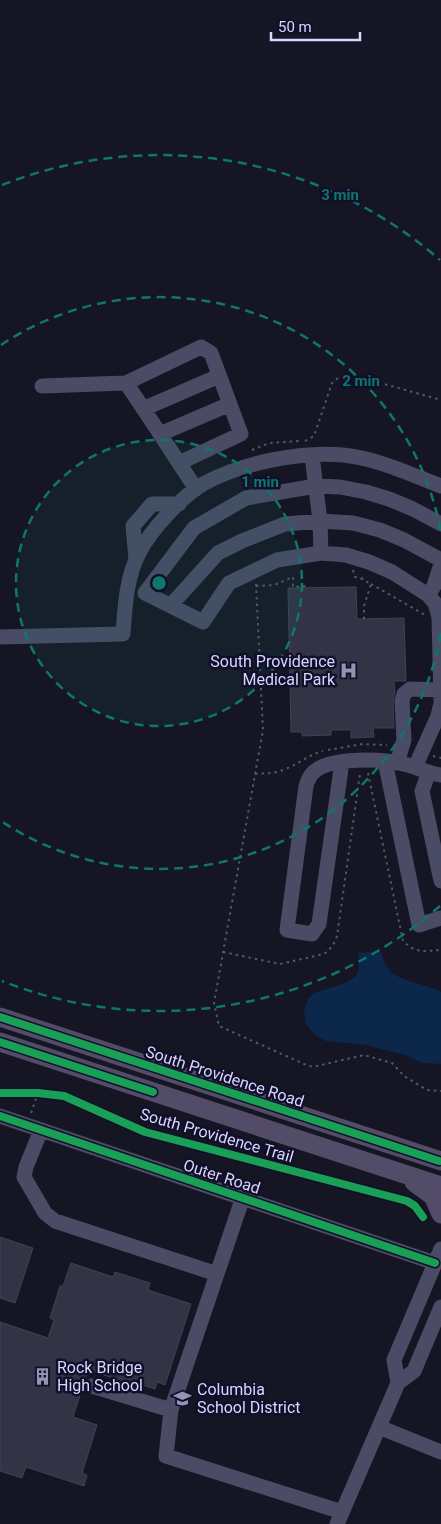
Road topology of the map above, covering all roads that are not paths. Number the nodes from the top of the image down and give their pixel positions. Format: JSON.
{"nodes":[{"id":1,"x":219,"y":376,"type":"junction"},
{"id":2,"x":126,"y":383,"type":"junction"},
{"id":3,"x":42,"y":386,"type":"dead end"},
{"id":4,"x":230,"y":404,"type":"junction"},
{"id":5,"x":143,"y":409,"type":"junction"},
{"id":6,"x":160,"y":434,"type":"junction"},
{"id":7,"x":312,"y":456,"type":"junction"},
{"id":8,"x":178,"y":463,"type":"junction"},
{"id":9,"x":316,"y":486,"type":"junction"},
{"id":10,"x":441,"y":486,"type":"edge"},
{"id":11,"x":196,"y":489,"type":"junction"},
{"id":12,"x":320,"y":521,"type":"junction"},
{"id":13,"x":441,"y":524,"type":"edge"},
{"id":14,"x":321,"y":554,"type":"junction"},
{"id":15,"x":441,"y":562,"type":"edge"},
{"id":16,"x":127,"y":587,"type":"junction"},
{"id":17,"x":145,"y":593,"type":"junction"},
{"id":18,"x":428,"y":595,"type":"junction"},
{"id":19,"x":171,"y":605,"type":"junction"},
{"id":20,"x":0,"y":637,"type":"edge"},
{"id":21,"x":441,"y":690,"type":"edge"},
{"id":22,"x":342,"y":762,"type":"junction"},
{"id":23,"x":391,"y":762,"type":"junction"},
{"id":24,"x":429,"y":771,"type":"edge"},
{"id":25,"x":434,"y":817,"type":"edge"},
{"id":26,"x":441,"y":881,"type":"edge"},
{"id":27,"x":441,"y":918,"type":"edge"},
{"id":28,"x":0,"y":1016,"type":"edge"},
{"id":29,"x":0,"y":1042,"type":"edge"},
{"id":30,"x":0,"y":1116,"type":"edge"},
{"id":31,"x":41,"y":1130,"type":"junction"},
{"id":32,"x":440,"y":1161,"type":"edge"},
{"id":33,"x":398,"y":1172,"type":"junction"},
{"id":34,"x":441,"y":1186,"type":"edge"},
{"id":35,"x":243,"y":1198,"type":"junction"},
{"id":36,"x":441,"y":1214,"type":"edge"},
{"id":37,"x":438,"y":1256,"type":"edge"},
{"id":38,"x":217,"y":1274,"type":"junction"},
{"id":39,"x":441,"y":1308,"type":"edge"},
{"id":40,"x":398,"y":1383,"type":"junction"},
{"id":41,"x":92,"y":1386,"type":"dead end"},
{"id":42,"x":171,"y":1410,"type":"junction"},
{"id":43,"x":379,"y":1427,"type":"junction"},
{"id":44,"x":441,"y":1452,"type":"edge"},
{"id":45,"x":340,"y":1518,"type":"edge"}],
"edges":[{"from":1,"to":2,"type":"street"},
{"from":1,"to":4,"type":"street"},
{"from":1,"to":5,"type":"street"},
{"from":2,"to":3,"type":"street"},
{"from":2,"to":5,"type":"street"},
{"from":4,"to":6,"type":"street"},
{"from":4,"to":8,"type":"street"},
{"from":5,"to":6,"type":"street"},
{"from":6,"to":8,"type":"street"},
{"from":7,"to":9,"type":"street"},
{"from":7,"to":10,"type":"street"},
{"from":7,"to":11,"type":"street"},
{"from":8,"to":11,"type":"street"},
{"from":9,"to":12,"type":"street"},
{"from":9,"to":13,"type":"street"},
{"from":9,"to":17,"type":"street"},
{"from":11,"to":16,"type":"street"},
{"from":12,"to":14,"type":"street"},
{"from":12,"to":15,"type":"street"},
{"from":12,"to":19,"type":"street"},
{"from":14,"to":18,"type":"street"},
{"from":14,"to":19,"type":"street"},
{"from":15,"to":18,"type":"street"},
{"from":16,"to":17,"type":"street"},
{"from":16,"to":20,"type":"street"},
{"from":17,"to":19,"type":"street"},
{"from":18,"to":21,"type":"street"},
{"from":21,"to":23,"type":"street"},
{"from":21,"to":24,"type":"street"},
{"from":22,"to":22,"type":"street"},
{"from":22,"to":23,"type":"street"},
{"from":23,"to":24,"type":"street"},
{"from":23,"to":27,"type":"street"},
{"from":24,"to":25,"type":"street"},
{"from":25,"to":26,"type":"street"},
{"from":28,"to":32,"type":"main road","name":"South Providence Road"},
{"from":29,"to":33,"type":"main road"},
{"from":30,"to":31,"type":"street","name":"Outer Road"},
{"from":31,"to":35,"type":"street","name":"Outer Road"},
{"from":31,"to":38,"type":"street"},
{"from":33,"to":34,"type":"main road"},
{"from":33,"to":36,"type":"main road"},
{"from":35,"to":37,"type":"street","name":"Outer Road"},
{"from":35,"to":38,"type":"street"},
{"from":37,"to":40,"type":"street"},
{"from":38,"to":42,"type":"street"},
{"from":39,"to":40,"type":"street"},
{"from":40,"to":43,"type":"street"},
{"from":41,"to":42,"type":"street"},
{"from":42,"to":45,"type":"street"},
{"from":43,"to":44,"type":"street"},
{"from":43,"to":45,"type":"street"}]}
